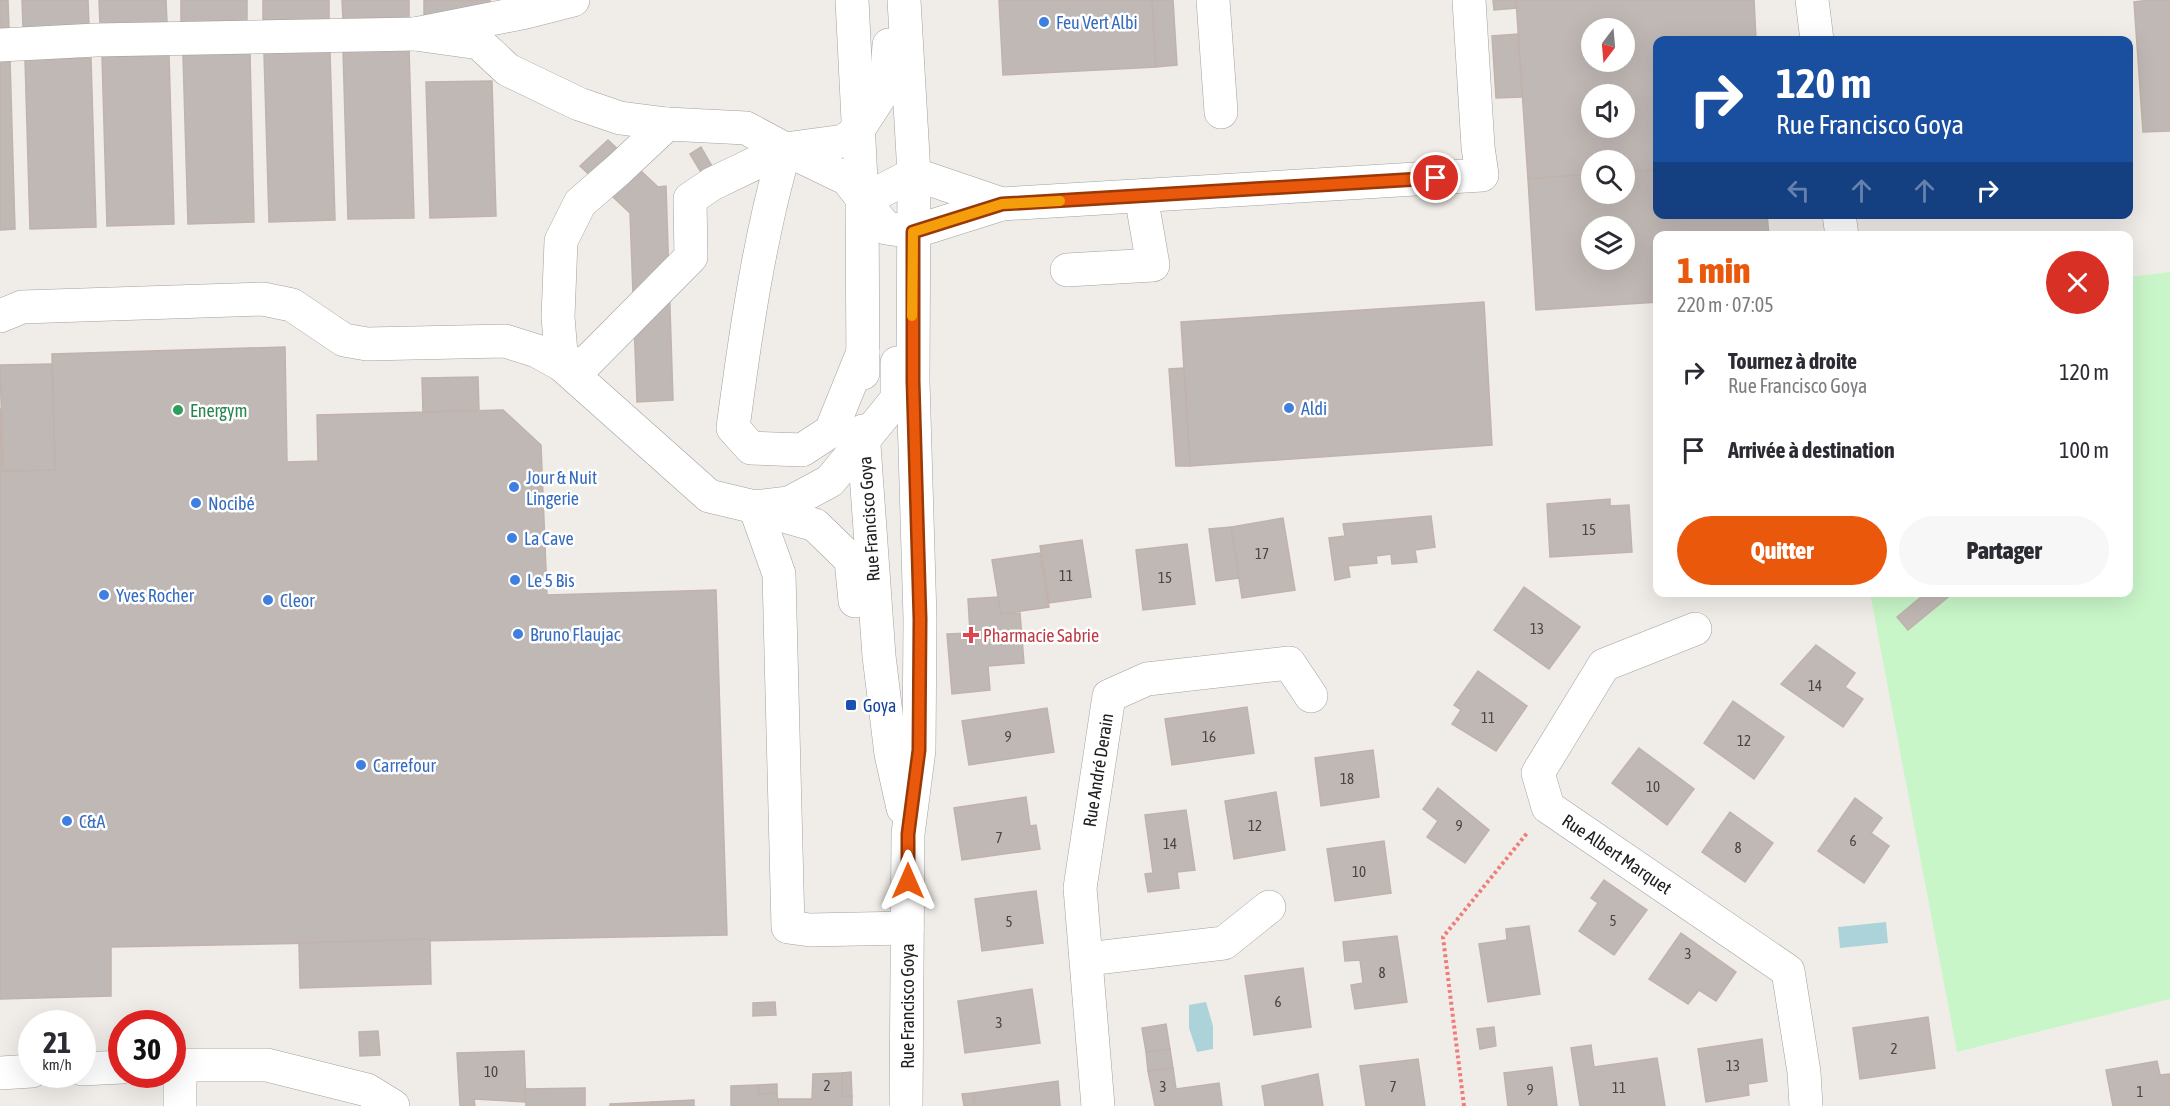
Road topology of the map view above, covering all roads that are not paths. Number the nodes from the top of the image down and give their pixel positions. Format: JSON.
{"nodes":[{"id":1,"x":573,"y":0,"type":"edge"},
{"id":2,"x":852,"y":0,"type":"edge"},
{"id":3,"x":903,"y":0,"type":"edge"},
{"id":4,"x":1213,"y":0,"type":"edge"},
{"id":5,"x":1469,"y":0,"type":"edge"},
{"id":6,"x":1812,"y":0,"type":"edge"},
{"id":7,"x":526,"y":12,"type":"junction"},
{"id":8,"x":415,"y":34,"type":"junction"},
{"id":9,"x":1816,"y":36,"type":"edge"},
{"id":10,"x":0,"y":45,"type":"edge"},
{"id":11,"x":508,"y":70,"type":"junction"},
{"id":12,"x":1221,"y":112,"type":"dead end"},
{"id":13,"x":666,"y":124,"type":"junction"},
{"id":14,"x":858,"y":130,"type":"junction"},
{"id":15,"x":785,"y":149,"type":"junction"},
{"id":16,"x":914,"y":174,"type":"junction"},
{"id":17,"x":1141,"y":196,"type":"junction"},
{"id":18,"x":862,"y":201,"type":"junction"},
{"id":19,"x":1002,"y":204,"type":"junction"},
{"id":20,"x":913,"y":232,"type":"junction"},
{"id":21,"x":1067,"y":270,"type":"dead end"},
{"id":22,"x":912,"y":309,"type":"junction"},
{"id":23,"x":0,"y":316,"type":"edge"},
{"id":24,"x":863,"y":352,"type":"junction"},
{"id":25,"x":562,"y":365,"type":"junction"},
{"id":26,"x":863,"y":439,"type":"junction"},
{"id":27,"x":755,"y":507,"type":"junction"},
{"id":28,"x":1695,"y":629,"type":"dead end"},
{"id":29,"x":1311,"y":696,"type":"dead end"},
{"id":30,"x":891,"y":754,"type":"junction"},
{"id":31,"x":908,"y":834,"type":"junction"},
{"id":32,"x":1269,"y":907,"type":"dead end"},
{"id":33,"x":907,"y":927,"type":"junction"},
{"id":34,"x":1087,"y":959,"type":"junction"},
{"id":35,"x":186,"y":1065,"type":"edge"},
{"id":36,"x":18,"y":1072,"type":"edge"},
{"id":37,"x":0,"y":1073,"type":"edge"},
{"id":38,"x":178,"y":1088,"type":"edge"},
{"id":39,"x":180,"y":1106,"type":"edge"},
{"id":40,"x":393,"y":1106,"type":"edge"},
{"id":41,"x":906,"y":1106,"type":"edge"},
{"id":42,"x":1098,"y":1106,"type":"edge"},
{"id":43,"x":1806,"y":1106,"type":"edge"}],
"edges":[{"from":1,"to":7,"type":"street"},
{"from":2,"to":14,"type":"street","name":"Rue Francisco Goya"},
{"from":3,"to":14,"type":"street"},
{"from":3,"to":16,"type":"street","name":"Rue Francisco Goya"},
{"from":4,"to":12,"type":"street"},
{"from":5,"to":17,"type":"street"},
{"from":6,"to":9,"type":"street"},
{"from":7,"to":8,"type":"street"},
{"from":7,"to":11,"type":"street"},
{"from":8,"to":10,"type":"street"},
{"from":8,"to":11,"type":"street"},
{"from":11,"to":13,"type":"street"},
{"from":13,"to":15,"type":"street"},
{"from":13,"to":25,"type":"street"},
{"from":14,"to":15,"type":"street"},
{"from":14,"to":18,"type":"street","name":"Rue Francisco Goya"},
{"from":15,"to":18,"type":"street"},
{"from":15,"to":24,"type":"street"},
{"from":15,"to":25,"type":"street"},
{"from":16,"to":18,"type":"street"},
{"from":16,"to":19,"type":"street"},
{"from":16,"to":20,"type":"street","name":"Rue Francisco Goya"},
{"from":17,"to":19,"type":"street"},
{"from":17,"to":21,"type":"street"},
{"from":18,"to":20,"type":"street"},
{"from":18,"to":24,"type":"street","name":"Rue Francisco Goya"},
{"from":19,"to":20,"type":"street"},
{"from":20,"to":22,"type":"street","name":"Rue Francisco Goya"},
{"from":22,"to":26,"type":"street"},
{"from":22,"to":31,"type":"street","name":"Rue Francisco Goya"},
{"from":23,"to":25,"type":"street"},
{"from":24,"to":26,"type":"street","name":"Rue Francisco Goya"},
{"from":25,"to":27,"type":"street"},
{"from":26,"to":27,"type":"street"},
{"from":26,"to":30,"type":"street","name":"Rue Francisco Goya"},
{"from":27,"to":30,"type":"street"},
{"from":27,"to":33,"type":"street"},
{"from":28,"to":43,"type":"street","name":"Rue Albert Marquet"},
{"from":29,"to":34,"type":"street","name":"Rue André Derain"},
{"from":30,"to":31,"type":"street","name":"Rue Francisco Goya"},
{"from":31,"to":33,"type":"street","name":"Rue Francisco Goya"},
{"from":32,"to":34,"type":"street"},
{"from":33,"to":41,"type":"street","name":"Rue Francisco Goya"},
{"from":34,"to":42,"type":"street","name":"Rue André Derain"},
{"from":35,"to":40,"type":"street"},
{"from":36,"to":37,"type":"street"},
{"from":38,"to":39,"type":"street"}]}
